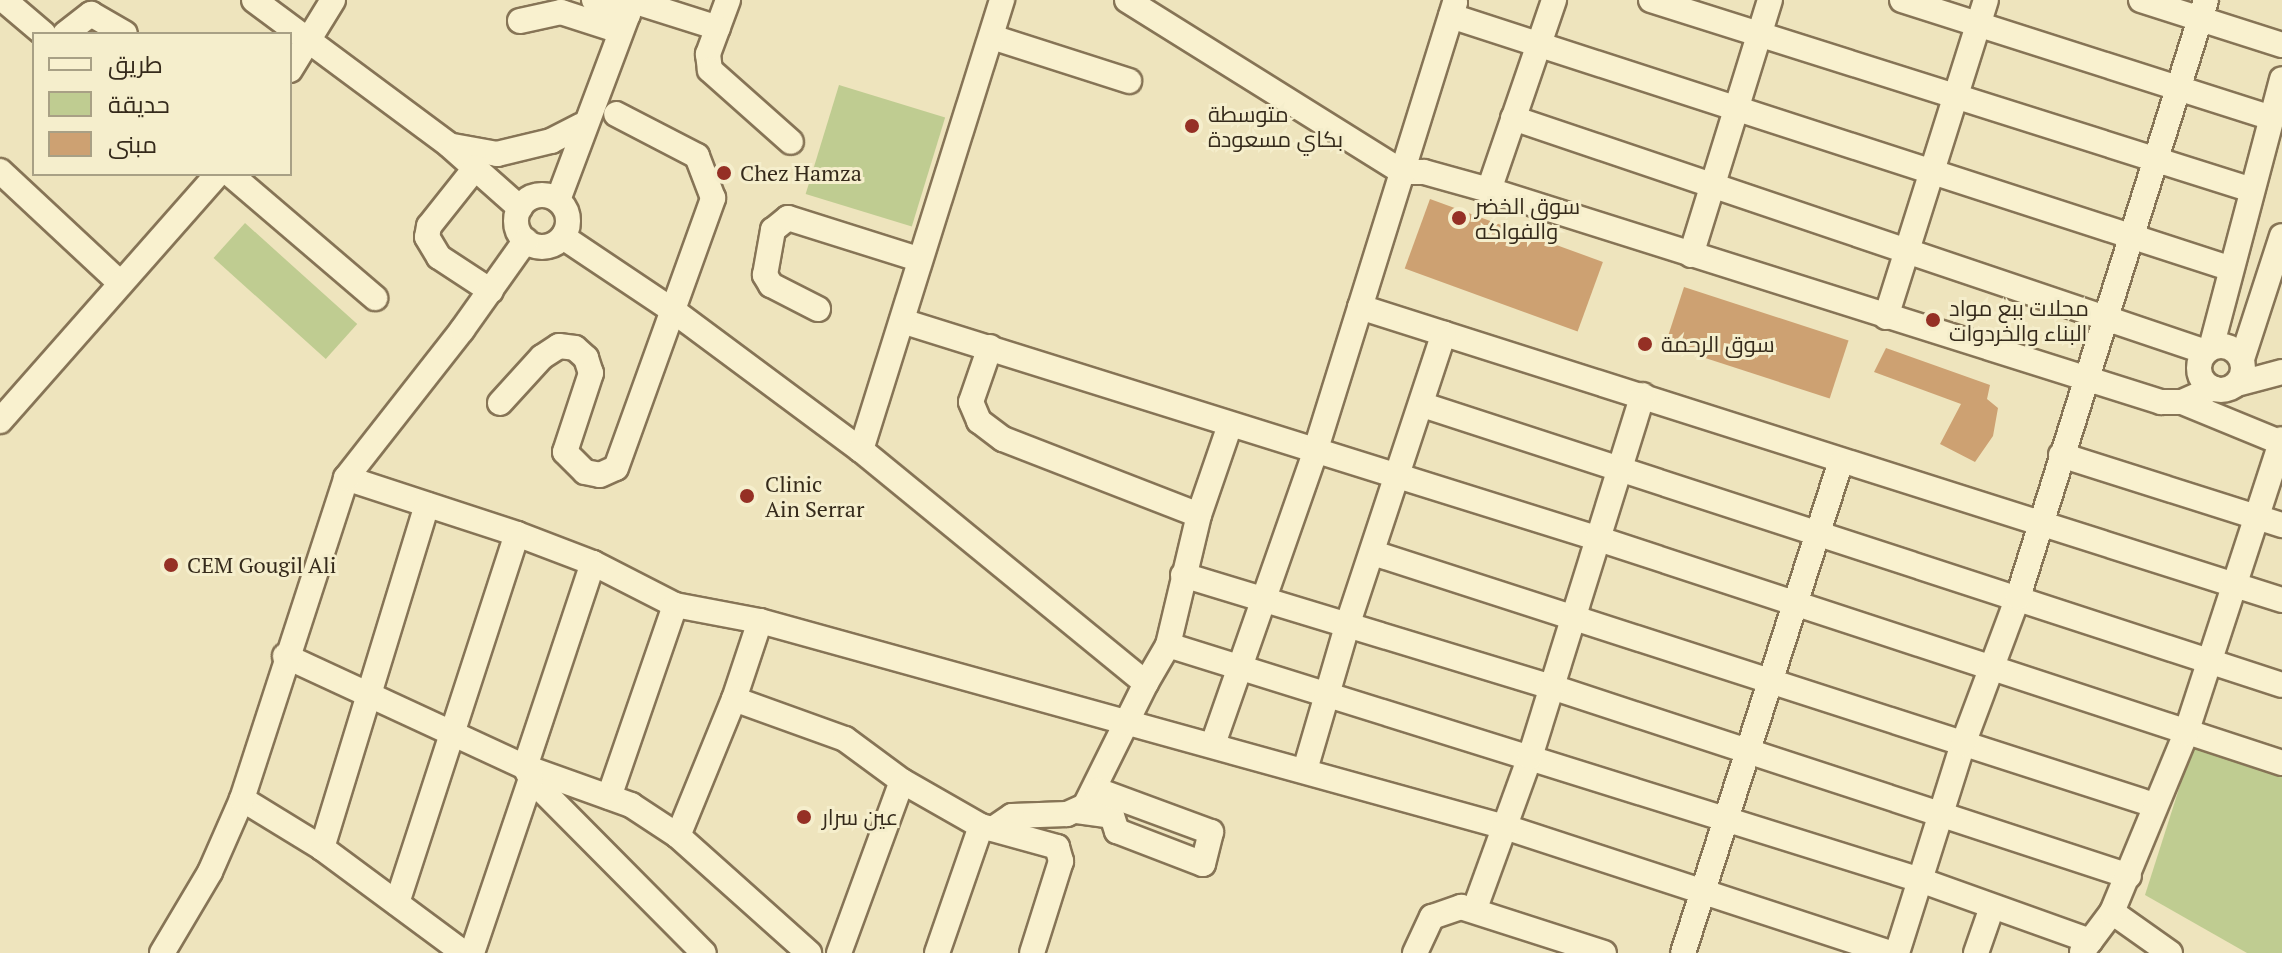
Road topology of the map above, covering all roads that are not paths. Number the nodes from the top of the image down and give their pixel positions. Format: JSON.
{"nodes":[{"id":1,"x":4,"y":0,"type":"edge"},
{"id":2,"x":254,"y":0,"type":"edge"},
{"id":3,"x":333,"y":0,"type":"edge"},
{"id":4,"x":594,"y":0,"type":"edge"},
{"id":5,"x":728,"y":0,"type":"edge"},
{"id":6,"x":1002,"y":0,"type":"edge"},
{"id":7,"x":1127,"y":0,"type":"edge"},
{"id":8,"x":1156,"y":0,"type":"edge"},
{"id":9,"x":1554,"y":0,"type":"edge"},
{"id":10,"x":1651,"y":0,"type":"edge"},
{"id":11,"x":1770,"y":0,"type":"edge"},
{"id":12,"x":1902,"y":0,"type":"edge"},
{"id":13,"x":1986,"y":0,"type":"edge"},
{"id":14,"x":2141,"y":0,"type":"edge"},
{"id":15,"x":1454,"y":8,"type":"edge"},
{"id":16,"x":2203,"y":10,"type":"edge"},
{"id":17,"x":628,"y":12,"type":"edge"},
{"id":18,"x":520,"y":21,"type":"dead end"},
{"id":19,"x":1978,"y":24,"type":"junction"},
{"id":20,"x":718,"y":28,"type":"junction"},
{"id":21,"x":42,"y":32,"type":"edge"},
{"id":22,"x":67,"y":32,"type":"edge"},
{"id":23,"x":122,"y":32,"type":"edge"},
{"id":24,"x":1759,"y":35,"type":"junction"},
{"id":25,"x":992,"y":37,"type":"junction"},
{"id":26,"x":312,"y":39,"type":"junction"},
{"id":27,"x":1537,"y":45,"type":"junction"},
{"id":28,"x":2282,"y":45,"type":"edge"},
{"id":29,"x":292,"y":67,"type":"edge"},
{"id":30,"x":2282,"y":79,"type":"edge"},
{"id":31,"x":1129,"y":81,"type":"dead end"},
{"id":32,"x":2176,"y":87,"type":"junction"},
{"id":33,"x":1953,"y":97,"type":"junction"},
{"id":34,"x":1736,"y":106,"type":"junction"},
{"id":35,"x":616,"y":114,"type":"dead end"},
{"id":36,"x":1513,"y":118,"type":"junction"},
{"id":37,"x":2271,"y":118,"type":"junction"},
{"id":38,"x":581,"y":126,"type":"junction"},
{"id":39,"x":791,"y":142,"type":"dead end"},
{"id":40,"x":449,"y":145,"type":"junction"},
{"id":41,"x":2153,"y":161,"type":"junction"},
{"id":42,"x":476,"y":167,"type":"junction"},
{"id":43,"x":1411,"y":167,"type":"junction"},
{"id":44,"x":1931,"y":170,"type":"junction"},
{"id":45,"x":0,"y":171,"type":"edge"},
{"id":46,"x":216,"y":176,"type":"edge"},
{"id":47,"x":232,"y":176,"type":"edge"},
{"id":48,"x":1714,"y":186,"type":"junction"},
{"id":49,"x":2249,"y":189,"type":"junction"},
{"id":50,"x":1489,"y":190,"type":"junction"},
{"id":51,"x":558,"y":200,"type":"junction"},
{"id":52,"x":520,"y":208,"type":"junction"},
{"id":53,"x":2130,"y":235,"type":"junction"},
{"id":54,"x":2282,"y":236,"type":"edge"},
{"id":55,"x":563,"y":237,"type":"junction"},
{"id":56,"x":526,"y":240,"type":"junction"},
{"id":57,"x":1905,"y":251,"type":"junction"},
{"id":58,"x":1691,"y":255,"type":"junction"},
{"id":59,"x":918,"y":259,"type":"junction"},
{"id":60,"x":2229,"y":268,"type":"junction"},
{"id":61,"x":120,"y":283,"type":"junction"},
{"id":62,"x":491,"y":291,"type":"junction"},
{"id":63,"x":375,"y":298,"type":"dead end"},
{"id":64,"x":1360,"y":307,"type":"junction"},
{"id":65,"x":818,"y":309,"type":"dead end"},
{"id":66,"x":675,"y":312,"type":"junction"},
{"id":67,"x":1886,"y":317,"type":"junction"},
{"id":68,"x":2105,"y":318,"type":"junction"},
{"id":69,"x":902,"y":321,"type":"junction"},
{"id":70,"x":1444,"y":333,"type":"junction"},
{"id":71,"x":990,"y":347,"type":"junction"},
{"id":72,"x":2208,"y":350,"type":"junction"},
{"id":73,"x":2282,"y":370,"type":"edge"},
{"id":74,"x":2234,"y":374,"type":"junction"},
{"id":75,"x":2085,"y":379,"type":"junction"},
{"id":76,"x":1643,"y":395,"type":"junction"},
{"id":77,"x":2182,"y":402,"type":"junction"},
{"id":78,"x":500,"y":403,"type":"dead end"},
{"id":79,"x":1423,"y":405,"type":"junction"},
{"id":80,"x":0,"y":421,"type":"edge"},
{"id":81,"x":1230,"y":425,"type":"junction"},
{"id":82,"x":2282,"y":441,"type":"edge"},
{"id":83,"x":861,"y":450,"type":"junction"},
{"id":84,"x":1315,"y":452,"type":"junction"},
{"id":85,"x":2061,"y":455,"type":"junction"},
{"id":86,"x":1840,"y":464,"type":"junction"},
{"id":87,"x":1621,"y":469,"type":"junction"},
{"id":88,"x":346,"y":478,"type":"junction"},
{"id":89,"x":1399,"y":478,"type":"junction"},
{"id":90,"x":427,"y":505,"type":"junction"},
{"id":91,"x":1199,"y":515,"type":"junction"},
{"id":92,"x":2271,"y":521,"type":"edge"},
{"id":93,"x":2039,"y":523,"type":"junction"},
{"id":94,"x":1818,"y":533,"type":"junction"},
{"id":95,"x":517,"y":534,"type":"junction"},
{"id":96,"x":1596,"y":538,"type":"junction"},
{"id":97,"x":1373,"y":553,"type":"junction"},
{"id":98,"x":593,"y":563,"type":"junction"},
{"id":99,"x":1183,"y":575,"type":"junction"},
{"id":100,"x":2234,"y":585,"type":"junction"},
{"id":101,"x":1266,"y":596,"type":"junction"},
{"id":102,"x":2018,"y":597,"type":"junction"},
{"id":103,"x":2282,"y":600,"type":"edge"},
{"id":104,"x":1794,"y":604,"type":"junction"},
{"id":105,"x":675,"y":605,"type":"junction"},
{"id":106,"x":1571,"y":617,"type":"junction"},
{"id":107,"x":760,"y":621,"type":"junction"},
{"id":108,"x":1348,"y":623,"type":"junction"},
{"id":109,"x":1168,"y":645,"type":"junction"},
{"id":110,"x":285,"y":656,"type":"junction"},
{"id":111,"x":2210,"y":662,"type":"junction"},
{"id":112,"x":1243,"y":668,"type":"junction"},
{"id":113,"x":1992,"y":669,"type":"junction"},
{"id":114,"x":1769,"y":681,"type":"junction"},
{"id":115,"x":1146,"y":683,"type":"junction"},
{"id":116,"x":2282,"y":685,"type":"edge"},
{"id":117,"x":1552,"y":687,"type":"junction"},
{"id":118,"x":370,"y":695,"type":"junction"},
{"id":119,"x":1328,"y":696,"type":"junction"},
{"id":120,"x":734,"y":699,"type":"junction"},
{"id":121,"x":1127,"y":723,"type":"junction"},
{"id":122,"x":452,"y":733,"type":"junction"},
{"id":123,"x":2186,"y":733,"type":"junction"},
{"id":124,"x":1213,"y":744,"type":"junction"},
{"id":125,"x":1963,"y":744,"type":"junction"},
{"id":126,"x":1747,"y":751,"type":"junction"},
{"id":127,"x":1530,"y":757,"type":"junction"},
{"id":128,"x":2282,"y":763,"type":"edge"},
{"id":129,"x":1305,"y":770,"type":"junction"},
{"id":130,"x":528,"y":773,"type":"junction"},
{"id":131,"x":902,"y":781,"type":"junction"},
{"id":132,"x":1097,"y":790,"type":"junction"},
{"id":133,"x":609,"y":797,"type":"junction"},
{"id":134,"x":242,"y":799,"type":"junction"},
{"id":135,"x":2154,"y":805,"type":"junction"},
{"id":136,"x":1077,"y":811,"type":"junction"},
{"id":137,"x":1943,"y":813,"type":"junction"},
{"id":138,"x":1725,"y":821,"type":"junction"},
{"id":139,"x":987,"y":827,"type":"junction"},
{"id":140,"x":1505,"y":827,"type":"junction"},
{"id":141,"x":678,"y":836,"type":"junction"},
{"id":142,"x":322,"y":848,"type":"junction"},
{"id":143,"x":2129,"y":876,"type":"junction"},
{"id":144,"x":1920,"y":880,"type":"junction"},
{"id":145,"x":1703,"y":891,"type":"junction"},
{"id":146,"x":397,"y":903,"type":"junction"},
{"id":147,"x":1992,"y":907,"type":"junction"},
{"id":148,"x":1475,"y":908,"type":"junction"},
{"id":149,"x":2112,"y":912,"type":"junction"},
{"id":150,"x":2086,"y":947,"type":"edge"},
{"id":151,"x":162,"y":953,"type":"edge"},
{"id":152,"x":464,"y":953,"type":"edge"},
{"id":153,"x":472,"y":953,"type":"edge"},
{"id":154,"x":704,"y":953,"type":"edge"},
{"id":155,"x":809,"y":953,"type":"edge"},
{"id":156,"x":839,"y":953,"type":"edge"},
{"id":157,"x":937,"y":953,"type":"edge"},
{"id":158,"x":1032,"y":953,"type":"edge"},
{"id":159,"x":1415,"y":953,"type":"edge"},
{"id":160,"x":1604,"y":953,"type":"edge"},
{"id":161,"x":1683,"y":953,"type":"edge"},
{"id":162,"x":1890,"y":953,"type":"edge"},
{"id":163,"x":1897,"y":953,"type":"edge"},
{"id":164,"x":1976,"y":953,"type":"edge"},
{"id":165,"x":2170,"y":953,"type":"edge"}],
"edges":[{"from":1,"to":21,"type":"street"},
{"from":2,"to":26,"type":"street"},
{"from":3,"to":26,"type":"street"},
{"from":4,"to":17,"type":"street"},
{"from":5,"to":20,"type":"street"},
{"from":6,"to":25,"type":"street"},
{"from":7,"to":43,"type":"street"},
{"from":8,"to":43,"type":"street"},
{"from":9,"to":27,"type":"street"},
{"from":10,"to":24,"type":"street"},
{"from":11,"to":24,"type":"street"},
{"from":12,"to":19,"type":"street"},
{"from":13,"to":19,"type":"street"},
{"from":14,"to":16,"type":"street"},
{"from":15,"to":27,"type":"street"},
{"from":15,"to":43,"type":"street"},
{"from":16,"to":28,"type":"street"},
{"from":16,"to":32,"type":"street"},
{"from":17,"to":18,"type":"street"},
{"from":17,"to":20,"type":"street"},
{"from":17,"to":38,"type":"street"},
{"from":19,"to":32,"type":"street"},
{"from":19,"to":33,"type":"street"},
{"from":20,"to":39,"type":"street"},
{"from":22,"to":23,"type":"street"},
{"from":24,"to":33,"type":"street"},
{"from":24,"to":34,"type":"street"},
{"from":25,"to":31,"type":"street"},
{"from":25,"to":59,"type":"street"},
{"from":26,"to":29,"type":"street"},
{"from":26,"to":40,"type":"street"},
{"from":27,"to":34,"type":"street"},
{"from":27,"to":36,"type":"street"},
{"from":30,"to":37,"type":"street"},
{"from":32,"to":37,"type":"street"},
{"from":32,"to":41,"type":"street"},
{"from":33,"to":41,"type":"street"},
{"from":33,"to":44,"type":"street"},
{"from":34,"to":44,"type":"street"},
{"from":34,"to":48,"type":"street"},
{"from":35,"to":66,"type":"street"},
{"from":36,"to":48,"type":"street"},
{"from":36,"to":50,"type":"street"},
{"from":37,"to":49,"type":"street"},
{"from":38,"to":40,"type":"street"},
{"from":38,"to":51,"type":"street"},
{"from":40,"to":42,"type":"street"},
{"from":41,"to":49,"type":"street"},
{"from":41,"to":53,"type":"street"},
{"from":42,"to":52,"type":"street"},
{"from":42,"to":62,"type":"street"},
{"from":43,"to":50,"type":"street"},
{"from":43,"to":64,"type":"street"},
{"from":44,"to":53,"type":"street"},
{"from":44,"to":57,"type":"street"},
{"from":45,"to":61,"type":"street"},
{"from":46,"to":61,"type":"street"},
{"from":47,"to":63,"type":"street"},
{"from":48,"to":57,"type":"street"},
{"from":48,"to":58,"type":"street"},
{"from":49,"to":60,"type":"street"},
{"from":50,"to":58,"type":"street"},
{"from":51,"to":52,"type":"street"},
{"from":51,"to":55,"type":"street"},
{"from":52,"to":56,"type":"street"},
{"from":53,"to":60,"type":"street"},
{"from":53,"to":68,"type":"street"},
{"from":54,"to":74,"type":"street"},
{"from":55,"to":56,"type":"street"},
{"from":55,"to":66,"type":"street"},
{"from":56,"to":62,"type":"street"},
{"from":57,"to":67,"type":"street"},
{"from":57,"to":68,"type":"street"},
{"from":58,"to":67,"type":"street"},
{"from":59,"to":65,"type":"street"},
{"from":59,"to":69,"type":"street"},
{"from":60,"to":72,"type":"street"},
{"from":61,"to":80,"type":"street"},
{"from":62,"to":88,"type":"street"},
{"from":64,"to":70,"type":"street"},
{"from":64,"to":84,"type":"street"},
{"from":66,"to":78,"type":"street"},
{"from":66,"to":83,"type":"street"},
{"from":67,"to":75,"type":"street"},
{"from":68,"to":72,"type":"street"},
{"from":68,"to":75,"type":"street"},
{"from":69,"to":71,"type":"street"},
{"from":69,"to":83,"type":"street"},
{"from":70,"to":76,"type":"street"},
{"from":70,"to":79,"type":"street"},
{"from":71,"to":81,"type":"street"},
{"from":71,"to":91,"type":"street"},
{"from":72,"to":74,"type":"street"},
{"from":72,"to":74,"type":"street"},
{"from":73,"to":74,"type":"street"},
{"from":74,"to":77,"type":"street"},
{"from":75,"to":77,"type":"street"},
{"from":75,"to":85,"type":"street"},
{"from":76,"to":86,"type":"street"},
{"from":76,"to":87,"type":"street"},
{"from":77,"to":82,"type":"street"},
{"from":79,"to":87,"type":"street"},
{"from":79,"to":89,"type":"street"},
{"from":81,"to":84,"type":"street"},
{"from":81,"to":91,"type":"street"},
{"from":82,"to":92,"type":"street"},
{"from":83,"to":115,"type":"street"},
{"from":84,"to":89,"type":"street"},
{"from":84,"to":101,"type":"street"},
{"from":85,"to":92,"type":"street"},
{"from":85,"to":93,"type":"street"},
{"from":86,"to":93,"type":"street"},
{"from":86,"to":94,"type":"street"},
{"from":87,"to":94,"type":"street"},
{"from":87,"to":96,"type":"street"},
{"from":88,"to":90,"type":"street"},
{"from":88,"to":110,"type":"street"},
{"from":89,"to":96,"type":"street"},
{"from":89,"to":97,"type":"street"},
{"from":90,"to":95,"type":"street"},
{"from":90,"to":118,"type":"street"},
{"from":91,"to":99,"type":"street"},
{"from":92,"to":100,"type":"street"},
{"from":93,"to":100,"type":"street"},
{"from":93,"to":102,"type":"street"},
{"from":94,"to":102,"type":"street"},
{"from":94,"to":104,"type":"street"},
{"from":95,"to":98,"type":"street"},
{"from":95,"to":122,"type":"street"},
{"from":96,"to":104,"type":"street"},
{"from":96,"to":106,"type":"street"},
{"from":97,"to":106,"type":"street"},
{"from":97,"to":108,"type":"street"},
{"from":98,"to":105,"type":"street"},
{"from":98,"to":130,"type":"street"},
{"from":99,"to":101,"type":"street"},
{"from":99,"to":109,"type":"street"},
{"from":100,"to":103,"type":"street"},
{"from":100,"to":111,"type":"street"},
{"from":101,"to":108,"type":"street"},
{"from":101,"to":112,"type":"street"},
{"from":102,"to":111,"type":"street"},
{"from":102,"to":113,"type":"street"},
{"from":104,"to":113,"type":"street"},
{"from":104,"to":114,"type":"street"},
{"from":105,"to":107,"type":"street"},
{"from":105,"to":133,"type":"street"},
{"from":106,"to":114,"type":"street"},
{"from":106,"to":117,"type":"street"},
{"from":107,"to":120,"type":"street"},
{"from":107,"to":121,"type":"street"},
{"from":108,"to":117,"type":"street"},
{"from":108,"to":119,"type":"street"},
{"from":109,"to":112,"type":"street"},
{"from":109,"to":115,"type":"street"},
{"from":110,"to":118,"type":"street"},
{"from":110,"to":134,"type":"street"},
{"from":111,"to":116,"type":"street"},
{"from":111,"to":123,"type":"street"},
{"from":112,"to":119,"type":"street"},
{"from":112,"to":124,"type":"street"},
{"from":113,"to":123,"type":"street"},
{"from":113,"to":125,"type":"street"},
{"from":114,"to":125,"type":"street"},
{"from":114,"to":126,"type":"street"},
{"from":115,"to":121,"type":"street"},
{"from":117,"to":126,"type":"street"},
{"from":117,"to":127,"type":"street"},
{"from":118,"to":122,"type":"street"},
{"from":118,"to":142,"type":"street"},
{"from":119,"to":127,"type":"street"},
{"from":119,"to":129,"type":"street"},
{"from":120,"to":131,"type":"street"},
{"from":120,"to":141,"type":"street"},
{"from":121,"to":124,"type":"street"},
{"from":121,"to":132,"type":"street"},
{"from":122,"to":130,"type":"street"},
{"from":122,"to":146,"type":"street"},
{"from":123,"to":128,"type":"street"},
{"from":123,"to":135,"type":"street"},
{"from":124,"to":129,"type":"street"},
{"from":125,"to":135,"type":"street"},
{"from":125,"to":137,"type":"street"},
{"from":126,"to":137,"type":"street"},
{"from":126,"to":138,"type":"street"},
{"from":127,"to":138,"type":"street"},
{"from":127,"to":140,"type":"street"},
{"from":129,"to":140,"type":"street"},
{"from":130,"to":133,"type":"street"},
{"from":130,"to":153,"type":"street"},
{"from":130,"to":154,"type":"street"},
{"from":131,"to":139,"type":"street"},
{"from":131,"to":156,"type":"street"},
{"from":132,"to":136,"type":"street"},
{"from":132,"to":136,"type":"street"},
{"from":133,"to":141,"type":"street"},
{"from":134,"to":142,"type":"street"},
{"from":134,"to":151,"type":"street"},
{"from":135,"to":143,"type":"street"},
{"from":136,"to":139,"type":"street"},
{"from":137,"to":143,"type":"street"},
{"from":137,"to":144,"type":"street"},
{"from":138,"to":144,"type":"street"},
{"from":138,"to":145,"type":"street"},
{"from":139,"to":157,"type":"street"},
{"from":139,"to":158,"type":"street"},
{"from":140,"to":145,"type":"street"},
{"from":140,"to":148,"type":"street"},
{"from":141,"to":155,"type":"street"},
{"from":142,"to":146,"type":"street"},
{"from":143,"to":149,"type":"street"},
{"from":144,"to":147,"type":"street"},
{"from":144,"to":163,"type":"street"},
{"from":145,"to":161,"type":"street"},
{"from":145,"to":162,"type":"street"},
{"from":146,"to":152,"type":"street"},
{"from":147,"to":150,"type":"street"},
{"from":147,"to":164,"type":"street"},
{"from":148,"to":159,"type":"street"},
{"from":148,"to":160,"type":"street"},
{"from":149,"to":150,"type":"street"},
{"from":149,"to":165,"type":"street"}]}
